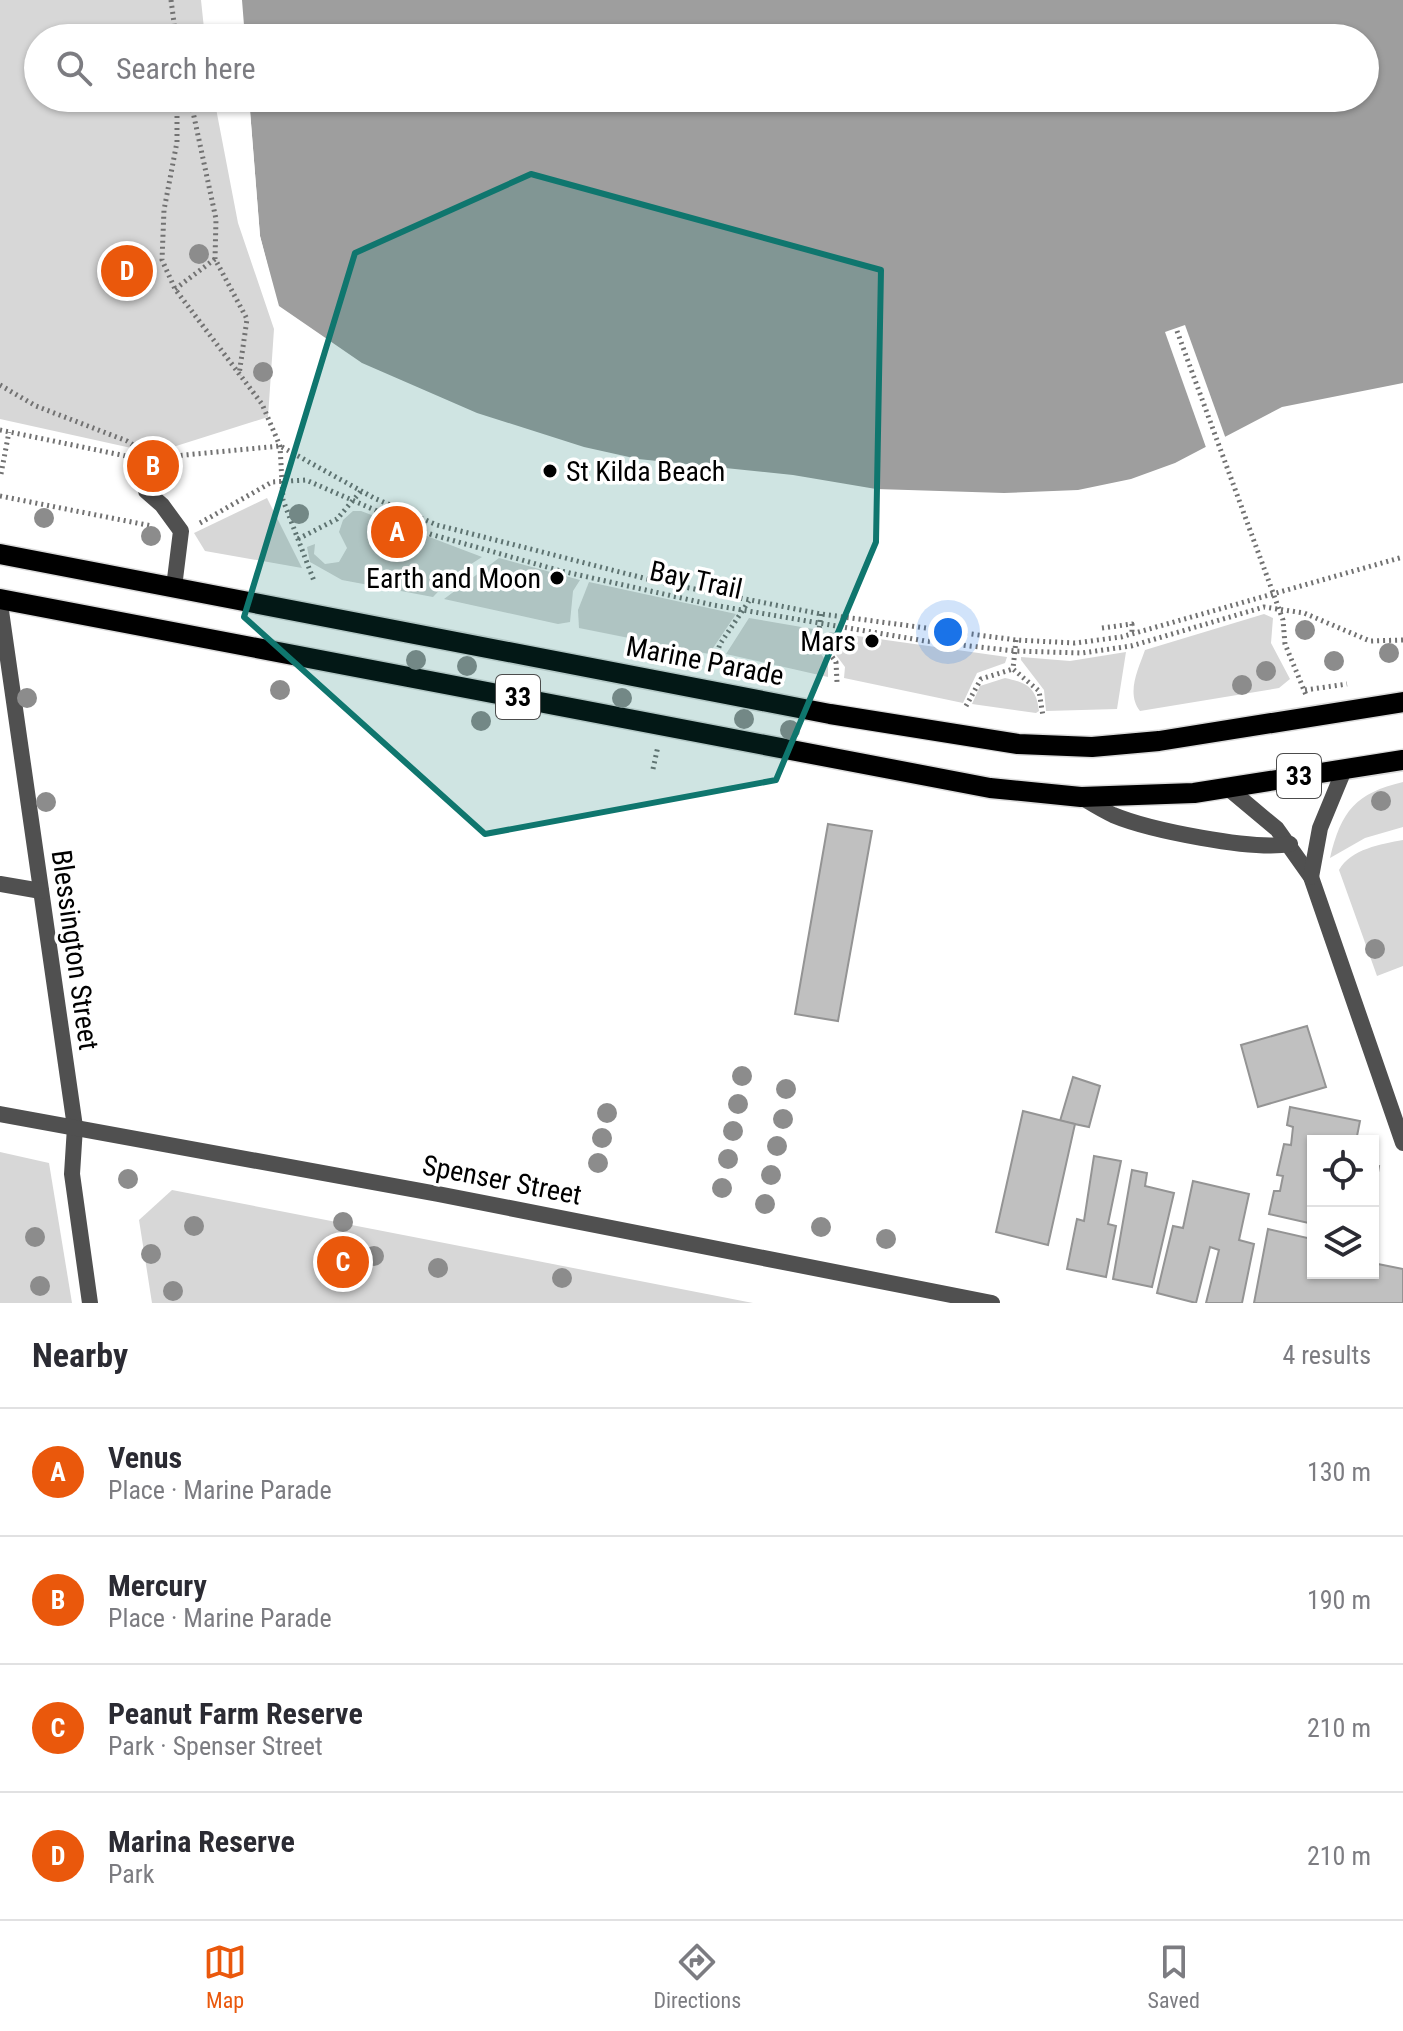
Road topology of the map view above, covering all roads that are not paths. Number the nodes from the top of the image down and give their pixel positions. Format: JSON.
{"nodes":[{"id":1,"x":146,"y":491,"type":"dead end"},
{"id":2,"x":0,"y":554,"type":"edge"},
{"id":3,"x":174,"y":587,"type":"junction"},
{"id":4,"x":0,"y":601,"type":"edge"},
{"id":5,"x":1403,"y":702,"type":"edge"},
{"id":6,"x":1403,"y":760,"type":"edge"},
{"id":7,"x":1344,"y":770,"type":"junction"},
{"id":8,"x":1228,"y":788,"type":"junction"},
{"id":9,"x":1081,"y":797,"type":"junction"},
{"id":10,"x":1290,"y":844,"type":"junction"},
{"id":11,"x":1311,"y":877,"type":"junction"},
{"id":12,"x":0,"y":884,"type":"edge"},
{"id":13,"x":41,"y":891,"type":"junction"},
{"id":14,"x":0,"y":1114,"type":"edge"},
{"id":15,"x":75,"y":1127,"type":"junction"},
{"id":16,"x":1403,"y":1143,"type":"edge"},
{"id":17,"x":90,"y":1303,"type":"edge"},
{"id":18,"x":992,"y":1303,"type":"edge"}],
"edges":[{"from":1,"to":3,"type":"street"},
{"from":2,"to":3,"type":"main road","name":"Marine Parade","number":"33"},
{"from":3,"to":5,"type":"main road","name":"Marine Parade","number":"33"},
{"from":4,"to":9,"type":"main road","number":"33"},
{"from":4,"to":13,"type":"street","name":"Blessington Street"},
{"from":6,"to":7,"type":"main road","number":"33"},
{"from":7,"to":8,"type":"main road","number":"33"},
{"from":7,"to":11,"type":"street"},
{"from":8,"to":9,"type":"main road","number":"33"},
{"from":8,"to":10,"type":"street"},
{"from":9,"to":10,"type":"street"},
{"from":10,"to":11,"type":"street"},
{"from":11,"to":16,"type":"street"},
{"from":12,"to":13,"type":"street"},
{"from":13,"to":15,"type":"street","name":"Blessington Street"},
{"from":14,"to":15,"type":"street","name":"Spenser Street"},
{"from":15,"to":17,"type":"street","name":"Blessington Street"},
{"from":15,"to":18,"type":"street","name":"Spenser Street"}]}
